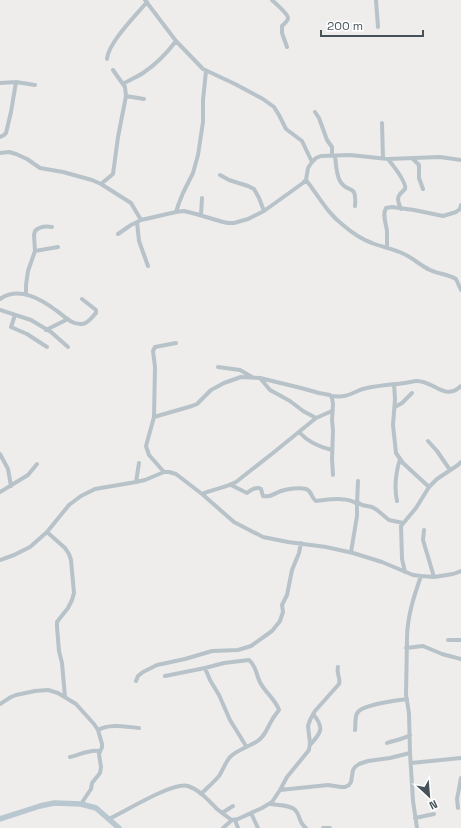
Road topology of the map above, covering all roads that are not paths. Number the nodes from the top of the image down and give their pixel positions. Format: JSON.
{"nodes":[{"id":1,"x":272,"y":0,"type":"edge"},
{"id":2,"x":376,"y":0,"type":"edge"},
{"id":3,"x":146,"y":1,"type":"edge"},
{"id":4,"x":378,"y":27,"type":"dead end"},
{"id":5,"x":176,"y":41,"type":"junction"},
{"id":6,"x":287,"y":47,"type":"dead end"},
{"id":7,"x":107,"y":59,"type":"dead end"},
{"id":8,"x":113,"y":70,"type":"dead end"},
{"id":9,"x":206,"y":71,"type":"junction"},
{"id":10,"x":16,"y":82,"type":"junction"},
{"id":11,"x":0,"y":83,"type":"edge"},
{"id":12,"x":123,"y":84,"type":"junction"},
{"id":13,"x":35,"y":85,"type":"dead end"},
{"id":14,"x":126,"y":96,"type":"junction"},
{"id":15,"x":144,"y":99,"type":"dead end"},
{"id":16,"x":316,"y":112,"type":"dead end"},
{"id":17,"x":382,"y":123,"type":"dead end"},
{"id":18,"x":0,"y":137,"type":"edge"},
{"id":19,"x":0,"y":153,"type":"edge"},
{"id":20,"x":333,"y":156,"type":"junction"},
{"id":21,"x":383,"y":158,"type":"junction"},
{"id":22,"x":412,"y":158,"type":"junction"},
{"id":23,"x":388,"y":159,"type":"junction"},
{"id":24,"x":461,"y":160,"type":"edge"},
{"id":25,"x":312,"y":162,"type":"junction"},
{"id":26,"x":220,"y":175,"type":"dead end"},
{"id":27,"x":306,"y":180,"type":"junction"},
{"id":28,"x":101,"y":184,"type":"junction"},
{"id":29,"x":423,"y":189,"type":"dead end"},
{"id":30,"x":202,"y":198,"type":"dead end"},
{"id":31,"x":461,"y":205,"type":"edge"},
{"id":32,"x":355,"y":206,"type":"dead end"},
{"id":33,"x":401,"y":209,"type":"junction"},
{"id":34,"x":264,"y":211,"type":"junction"},
{"id":35,"x":176,"y":212,"type":"junction"},
{"id":36,"x":201,"y":215,"type":"junction"},
{"id":37,"x":139,"y":221,"type":"junction"},
{"id":38,"x":52,"y":227,"type":"dead end"},
{"id":39,"x":118,"y":234,"type":"dead end"},
{"id":40,"x":58,"y":247,"type":"dead end"},
{"id":41,"x":387,"y":248,"type":"junction"},
{"id":42,"x":35,"y":251,"type":"junction"},
{"id":43,"x":148,"y":266,"type":"dead end"},
{"id":44,"x":461,"y":290,"type":"edge"},
{"id":45,"x":26,"y":294,"type":"junction"},
{"id":46,"x":0,"y":299,"type":"edge"},
{"id":47,"x":82,"y":299,"type":"dead end"},
{"id":48,"x":0,"y":311,"type":"edge"},
{"id":49,"x":15,"y":315,"type":"junction"},
{"id":50,"x":68,"y":319,"type":"junction"},
{"id":51,"x":46,"y":330,"type":"junction"},
{"id":52,"x":176,"y":343,"type":"dead end"},
{"id":53,"x":47,"y":347,"type":"dead end"},
{"id":54,"x":68,"y":347,"type":"dead end"},
{"id":55,"x":218,"y":367,"type":"dead end"},
{"id":56,"x":252,"y":377,"type":"junction"},
{"id":57,"x":260,"y":378,"type":"junction"},
{"id":58,"x":394,"y":384,"type":"junction"},
{"id":59,"x":461,"y":386,"type":"edge"},
{"id":60,"x":412,"y":393,"type":"dead end"},
{"id":61,"x":331,"y":396,"type":"junction"},
{"id":62,"x":395,"y":407,"type":"junction"},
{"id":63,"x":332,"y":411,"type":"junction"},
{"id":64,"x":154,"y":417,"type":"junction"},
{"id":65,"x":316,"y":418,"type":"junction"},
{"id":66,"x":299,"y":432,"type":"junction"},
{"id":67,"x":428,"y":440,"type":"dead end"},
{"id":68,"x":332,"y":450,"type":"junction"},
{"id":69,"x":0,"y":454,"type":"edge"},
{"id":70,"x":400,"y":459,"type":"junction"},
{"id":71,"x":139,"y":463,"type":"dead end"},
{"id":72,"x":37,"y":464,"type":"dead end"},
{"id":73,"x":460,"y":465,"type":"edge"},
{"id":74,"x":450,"y":470,"type":"junction"},
{"id":75,"x":164,"y":472,"type":"junction"},
{"id":76,"x":334,"y":475,"type":"dead end"},
{"id":77,"x":358,"y":481,"type":"dead end"},
{"id":78,"x":136,"y":482,"type":"junction"},
{"id":79,"x":231,"y":485,"type":"junction"},
{"id":80,"x":11,"y":486,"type":"junction"},
{"id":81,"x":429,"y":487,"type":"junction"},
{"id":82,"x":0,"y":492,"type":"edge"},
{"id":83,"x":202,"y":494,"type":"junction"},
{"id":84,"x":397,"y":501,"type":"dead end"},
{"id":85,"x":357,"y":503,"type":"junction"},
{"id":86,"x":403,"y":523,"type":"junction"},
{"id":87,"x":424,"y":530,"type":"dead end"},
{"id":88,"x":47,"y":532,"type":"junction"},
{"id":89,"x":301,"y":543,"type":"junction"},
{"id":90,"x":351,"y":552,"type":"junction"},
{"id":91,"x":0,"y":560,"type":"edge"},
{"id":92,"x":461,"y":571,"type":"edge"},
{"id":93,"x":405,"y":572,"type":"junction"},
{"id":94,"x":421,"y":576,"type":"junction"},
{"id":95,"x":434,"y":577,"type":"junction"},
{"id":96,"x":448,"y":640,"type":"dead end"},
{"id":97,"x":461,"y":640,"type":"edge"},
{"id":98,"x":406,"y":648,"type":"junction"},
{"id":99,"x":461,"y":659,"type":"edge"},
{"id":100,"x":338,"y":667,"type":"dead end"},
{"id":101,"x":205,"y":668,"type":"junction"},
{"id":102,"x":165,"y":676,"type":"dead end"},
{"id":103,"x":136,"y":681,"type":"dead end"},
{"id":104,"x":65,"y":697,"type":"junction"},
{"id":105,"x":407,"y":699,"type":"junction"},
{"id":106,"x":0,"y":704,"type":"edge"},
{"id":107,"x":313,"y":714,"type":"junction"},
{"id":108,"x":139,"y":728,"type":"dead end"},
{"id":109,"x":98,"y":730,"type":"junction"},
{"id":110,"x":355,"y":730,"type":"dead end"},
{"id":111,"x":410,"y":735,"type":"junction"},
{"id":112,"x":387,"y":743,"type":"dead end"},
{"id":113,"x":310,"y":745,"type":"junction"},
{"id":114,"x":246,"y":746,"type":"junction"},
{"id":115,"x":100,"y":752,"type":"junction"},
{"id":116,"x":410,"y":753,"type":"junction"},
{"id":117,"x":70,"y":758,"type":"dead end"},
{"id":118,"x":461,"y":758,"type":"edge"},
{"id":119,"x":411,"y":763,"type":"junction"},
{"id":120,"x":461,"y":778,"type":"edge"},
{"id":121,"x":280,"y":790,"type":"junction"},
{"id":122,"x":201,"y":794,"type":"junction"},
{"id":123,"x":81,"y":804,"type":"junction"},
{"id":124,"x":270,"y":804,"type":"junction"},
{"id":125,"x":233,"y":806,"type":"dead end"},
{"id":126,"x":458,"y":808,"type":"dead end"},
{"id":127,"x":222,"y":813,"type":"junction"},
{"id":128,"x":251,"y":813,"type":"junction"},
{"id":129,"x":434,"y":814,"type":"dead end"},
{"id":130,"x":416,"y":818,"type":"junction"},
{"id":131,"x":0,"y":819,"type":"edge"},
{"id":132,"x":109,"y":819,"type":"junction"},
{"id":133,"x":233,"y":820,"type":"junction"},
{"id":134,"x":301,"y":826,"type":"edge"},
{"id":135,"x":119,"y":828,"type":"edge"},
{"id":136,"x":223,"y":828,"type":"edge"},
{"id":137,"x":238,"y":828,"type":"edge"},
{"id":138,"x":258,"y":828,"type":"edge"},
{"id":139,"x":306,"y":828,"type":"edge"},
{"id":140,"x":324,"y":828,"type":"edge"},
{"id":141,"x":330,"y":828,"type":"edge"},
{"id":142,"x":417,"y":828,"type":"edge"}],
"edges":[{"from":1,"to":6,"type":"street"},
{"from":2,"to":4,"type":"street"},
{"from":3,"to":5,"type":"street"},
{"from":3,"to":7,"type":"street"},
{"from":5,"to":9,"type":"street"},
{"from":5,"to":12,"type":"street"},
{"from":8,"to":12,"type":"street"},
{"from":9,"to":25,"type":"street"},
{"from":9,"to":35,"type":"street"},
{"from":10,"to":11,"type":"street"},
{"from":10,"to":13,"type":"street"},
{"from":10,"to":18,"type":"street"},
{"from":12,"to":14,"type":"street"},
{"from":14,"to":15,"type":"street"},
{"from":14,"to":28,"type":"street"},
{"from":16,"to":20,"type":"street"},
{"from":17,"to":21,"type":"street"},
{"from":19,"to":28,"type":"street"},
{"from":20,"to":21,"type":"street"},
{"from":20,"to":25,"type":"street"},
{"from":20,"to":32,"type":"street"},
{"from":21,"to":23,"type":"street"},
{"from":22,"to":23,"type":"street"},
{"from":22,"to":24,"type":"street"},
{"from":22,"to":29,"type":"street"},
{"from":23,"to":33,"type":"street"},
{"from":25,"to":27,"type":"street"},
{"from":26,"to":34,"type":"street"},
{"from":27,"to":34,"type":"street"},
{"from":27,"to":41,"type":"street"},
{"from":28,"to":37,"type":"street"},
{"from":30,"to":36,"type":"street"},
{"from":31,"to":33,"type":"street"},
{"from":33,"to":41,"type":"street"},
{"from":34,"to":36,"type":"street"},
{"from":35,"to":36,"type":"street"},
{"from":35,"to":37,"type":"street"},
{"from":37,"to":39,"type":"street"},
{"from":37,"to":43,"type":"street"},
{"from":38,"to":42,"type":"street"},
{"from":40,"to":42,"type":"street"},
{"from":41,"to":44,"type":"street"},
{"from":42,"to":45,"type":"street"},
{"from":45,"to":46,"type":"street"},
{"from":45,"to":50,"type":"street"},
{"from":47,"to":50,"type":"street"},
{"from":48,"to":49,"type":"street"},
{"from":49,"to":51,"type":"street"},
{"from":49,"to":53,"type":"street"},
{"from":50,"to":51,"type":"street"},
{"from":51,"to":54,"type":"street"},
{"from":52,"to":64,"type":"street"},
{"from":55,"to":56,"type":"street"},
{"from":56,"to":57,"type":"street"},
{"from":56,"to":64,"type":"street"},
{"from":57,"to":61,"type":"street"},
{"from":57,"to":65,"type":"street"},
{"from":58,"to":59,"type":"street"},
{"from":58,"to":61,"type":"street"},
{"from":58,"to":62,"type":"street"},
{"from":60,"to":62,"type":"street"},
{"from":61,"to":63,"type":"street"},
{"from":62,"to":70,"type":"street"},
{"from":63,"to":65,"type":"street"},
{"from":63,"to":68,"type":"street"},
{"from":64,"to":75,"type":"street"},
{"from":65,"to":66,"type":"street"},
{"from":66,"to":68,"type":"street"},
{"from":66,"to":79,"type":"street"},
{"from":67,"to":74,"type":"street"},
{"from":68,"to":76,"type":"street"},
{"from":69,"to":80,"type":"street"},
{"from":70,"to":81,"type":"street"},
{"from":70,"to":84,"type":"street"},
{"from":71,"to":78,"type":"street"},
{"from":72,"to":80,"type":"street"},
{"from":73,"to":74,"type":"street"},
{"from":74,"to":81,"type":"street"},
{"from":75,"to":78,"type":"street"},
{"from":75,"to":83,"type":"street"},
{"from":77,"to":85,"type":"street"},
{"from":78,"to":88,"type":"street"},
{"from":79,"to":83,"type":"street"},
{"from":79,"to":85,"type":"street"},
{"from":80,"to":82,"type":"street"},
{"from":81,"to":86,"type":"street"},
{"from":83,"to":89,"type":"street"},
{"from":85,"to":86,"type":"street"},
{"from":85,"to":90,"type":"street"},
{"from":86,"to":93,"type":"street"},
{"from":87,"to":95,"type":"street"},
{"from":88,"to":91,"type":"street"},
{"from":88,"to":104,"type":"street"},
{"from":89,"to":90,"type":"street"},
{"from":89,"to":103,"type":"street"},
{"from":90,"to":93,"type":"street"},
{"from":92,"to":95,"type":"street"},
{"from":93,"to":94,"type":"street"},
{"from":94,"to":95,"type":"street"},
{"from":94,"to":98,"type":"street"},
{"from":96,"to":97,"type":"street"},
{"from":98,"to":99,"type":"street"},
{"from":98,"to":105,"type":"street"},
{"from":100,"to":107,"type":"street"},
{"from":101,"to":102,"type":"street"},
{"from":101,"to":114,"type":"street"},
{"from":101,"to":114,"type":"street"},
{"from":104,"to":106,"type":"street"},
{"from":104,"to":109,"type":"street"},
{"from":105,"to":110,"type":"street"},
{"from":105,"to":111,"type":"street"},
{"from":107,"to":113,"type":"street"},
{"from":107,"to":113,"type":"street"},
{"from":108,"to":109,"type":"street"},
{"from":109,"to":115,"type":"street"},
{"from":111,"to":112,"type":"street"},
{"from":111,"to":116,"type":"street"},
{"from":113,"to":121,"type":"street"},
{"from":114,"to":122,"type":"street"},
{"from":115,"to":117,"type":"street"},
{"from":115,"to":123,"type":"street"},
{"from":116,"to":119,"type":"street"},
{"from":116,"to":121,"type":"street"},
{"from":118,"to":119,"type":"street"},
{"from":119,"to":130,"type":"street"},
{"from":120,"to":126,"type":"street"},
{"from":121,"to":124,"type":"street"},
{"from":122,"to":127,"type":"street"},
{"from":122,"to":132,"type":"street"},
{"from":123,"to":131,"type":"street"},
{"from":123,"to":132,"type":"street"},
{"from":124,"to":128,"type":"street"},
{"from":124,"to":134,"type":"street"},
{"from":125,"to":127,"type":"street"},
{"from":127,"to":133,"type":"street"},
{"from":128,"to":133,"type":"street"},
{"from":128,"to":138,"type":"street"},
{"from":129,"to":130,"type":"street"},
{"from":130,"to":142,"type":"street"},
{"from":132,"to":135,"type":"street"},
{"from":133,"to":136,"type":"street"},
{"from":133,"to":137,"type":"street"},
{"from":134,"to":139,"type":"street"},
{"from":140,"to":141,"type":"street"}]}
